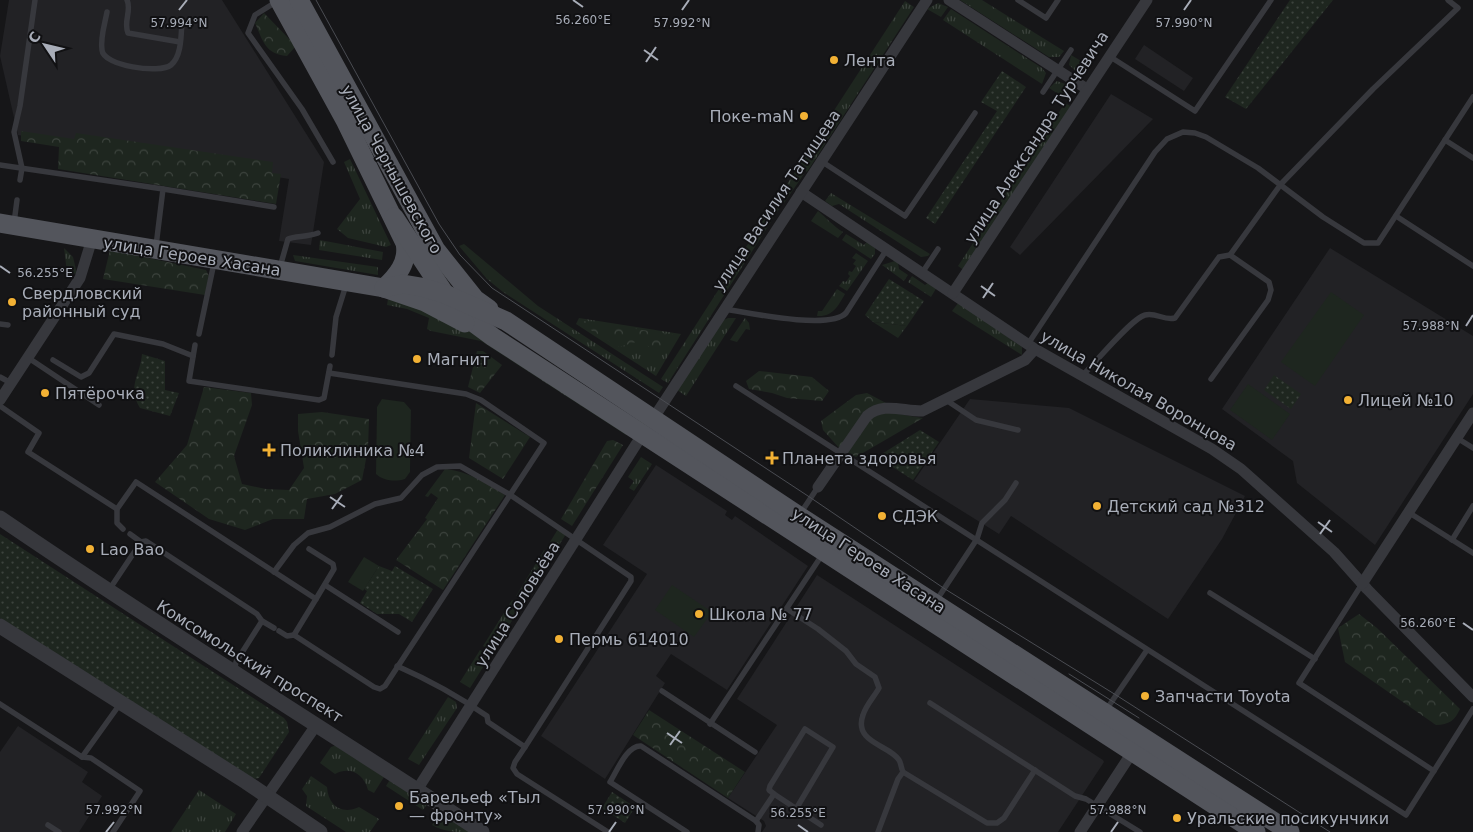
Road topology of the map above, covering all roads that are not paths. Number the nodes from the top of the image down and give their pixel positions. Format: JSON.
{"nodes":[{"id":1,"x":35,"y":0,"type":"edge"},
{"id":2,"x":127,"y":0,"type":"edge"},
{"id":3,"x":279,"y":0,"type":"edge"},
{"id":4,"x":299,"y":0,"type":"edge"},
{"id":5,"x":927,"y":0,"type":"edge"},
{"id":6,"x":949,"y":0,"type":"edge"},
{"id":7,"x":1018,"y":0,"type":"edge"},
{"id":8,"x":1058,"y":0,"type":"edge"},
{"id":9,"x":1147,"y":0,"type":"edge"},
{"id":10,"x":1271,"y":0,"type":"edge"},
{"id":11,"x":1448,"y":0,"type":"edge"},
{"id":12,"x":107,"y":12,"type":"dead end"},
{"id":13,"x":182,"y":21,"type":"dead end"},
{"id":14,"x":180,"y":42,"type":"junction"},
{"id":15,"x":1071,"y":50,"type":"dead end"},
{"id":16,"x":1109,"y":56,"type":"junction"},
{"id":17,"x":1057,"y":70,"type":"junction"},
{"id":18,"x":1087,"y":90,"type":"junction"},
{"id":19,"x":1043,"y":92,"type":"dead end"},
{"id":20,"x":1473,"y":97,"type":"edge"},
{"id":21,"x":975,"y":113,"type":"dead end"},
{"id":22,"x":1445,"y":140,"type":"junction"},
{"id":23,"x":1473,"y":158,"type":"edge"},
{"id":24,"x":821,"y":161,"type":"junction"},
{"id":25,"x":333,"y":162,"type":"dead end"},
{"id":26,"x":0,"y":165,"type":"edge"},
{"id":27,"x":22,"y":168,"type":"junction"},
{"id":28,"x":20,"y":180,"type":"dead end"},
{"id":29,"x":1281,"y":184,"type":"junction"},
{"id":30,"x":163,"y":189,"type":"junction"},
{"id":31,"x":800,"y":192,"type":"junction"},
{"id":32,"x":17,"y":200,"type":"dead end"},
{"id":33,"x":274,"y":207,"type":"dead end"},
{"id":34,"x":1396,"y":216,"type":"junction"},
{"id":35,"x":394,"y":217,"type":"junction"},
{"id":36,"x":7,"y":224,"type":"edge"},
{"id":37,"x":318,"y":234,"type":"dead end"},
{"id":38,"x":92,"y":239,"type":"junction"},
{"id":39,"x":887,"y":249,"type":"junction"},
{"id":40,"x":938,"y":249,"type":"dead end"},
{"id":41,"x":155,"y":250,"type":"junction"},
{"id":42,"x":1230,"y":255,"type":"junction"},
{"id":43,"x":214,"y":260,"type":"junction"},
{"id":44,"x":1473,"y":266,"type":"edge"},
{"id":45,"x":280,"y":270,"type":"junction"},
{"id":46,"x":922,"y":273,"type":"junction"},
{"id":47,"x":347,"y":283,"type":"junction"},
{"id":48,"x":384,"y":288,"type":"junction"},
{"id":49,"x":953,"y":293,"type":"junction"},
{"id":50,"x":445,"y":294,"type":"junction"},
{"id":51,"x":723,"y":308,"type":"junction"},
{"id":52,"x":506,"y":321,"type":"junction"},
{"id":53,"x":0,"y":324,"type":"edge"},
{"id":54,"x":8,"y":325,"type":"dead end"},
{"id":55,"x":199,"y":334,"type":"dead end"},
{"id":56,"x":493,"y":337,"type":"junction"},
{"id":57,"x":195,"y":345,"type":"dead end"},
{"id":58,"x":1032,"y":347,"type":"junction"},
{"id":59,"x":332,"y":355,"type":"dead end"},
{"id":60,"x":194,"y":356,"type":"junction"},
{"id":61,"x":27,"y":357,"type":"junction"},
{"id":62,"x":53,"y":360,"type":"dead end"},
{"id":63,"x":330,"y":366,"type":"dead end"},
{"id":64,"x":329,"y":373,"type":"junction"},
{"id":65,"x":1084,"y":375,"type":"junction"},
{"id":66,"x":0,"y":377,"type":"edge"},
{"id":67,"x":1210,"y":379,"type":"dead end"},
{"id":68,"x":12,"y":383,"type":"junction"},
{"id":69,"x":736,"y":386,"type":"dead end"},
{"id":70,"x":0,"y":400,"type":"edge"},
{"id":71,"x":946,"y":400,"type":"junction"},
{"id":72,"x":99,"y":405,"type":"dead end"},
{"id":73,"x":0,"y":406,"type":"edge"},
{"id":74,"x":1473,"y":413,"type":"edge"},
{"id":75,"x":653,"y":418,"type":"junction"},
{"id":76,"x":1018,"y":430,"type":"dead end"},
{"id":77,"x":642,"y":435,"type":"junction"},
{"id":78,"x":1458,"y":438,"type":"junction"},
{"id":79,"x":1473,"y":448,"type":"edge"},
{"id":80,"x":840,"y":454,"type":"junction"},
{"id":81,"x":1016,"y":483,"type":"dead end"},
{"id":82,"x":818,"y":487,"type":"joint"},
{"id":83,"x":509,"y":494,"type":"junction"},
{"id":84,"x":1473,"y":506,"type":"edge"},
{"id":85,"x":117,"y":509,"type":"junction"},
{"id":86,"x":1408,"y":512,"type":"junction"},
{"id":87,"x":799,"y":516,"type":"junction"},
{"id":88,"x":0,"y":518,"type":"edge"},
{"id":89,"x":123,"y":530,"type":"dead end"},
{"id":90,"x":130,"y":534,"type":"dead end"},
{"id":91,"x":577,"y":539,"type":"junction"},
{"id":92,"x":976,"y":540,"type":"junction"},
{"id":93,"x":1452,"y":540,"type":"junction"},
{"id":94,"x":141,"y":542,"type":"junction"},
{"id":95,"x":310,"y":549,"type":"dead end"},
{"id":96,"x":824,"y":553,"type":"junction"},
{"id":97,"x":1473,"y":554,"type":"edge"},
{"id":98,"x":274,"y":572,"type":"junction"},
{"id":99,"x":1362,"y":584,"type":"junction"},
{"id":100,"x":325,"y":585,"type":"junction"},
{"id":101,"x":108,"y":592,"type":"junction"},
{"id":102,"x":1210,"y":593,"type":"dead end"},
{"id":103,"x":316,"y":599,"type":"junction"},
{"id":104,"x":935,"y":603,"type":"junction"},
{"id":105,"x":787,"y":609,"type":"junction"},
{"id":106,"x":262,"y":621,"type":"junction"},
{"id":107,"x":0,"y":626,"type":"edge"},
{"id":108,"x":398,"y":632,"type":"dead end"},
{"id":109,"x":294,"y":635,"type":"junction"},
{"id":110,"x":1147,"y":650,"type":"junction"},
{"id":111,"x":1315,"y":659,"type":"junction"},
{"id":112,"x":397,"y":666,"type":"junction"},
{"id":113,"x":234,"y":672,"type":"junction"},
{"id":114,"x":662,"y":691,"type":"dead end"},
{"id":115,"x":1473,"y":697,"type":"edge"},
{"id":116,"x":930,"y":703,"type":"dead end"},
{"id":117,"x":0,"y":704,"type":"edge"},
{"id":118,"x":120,"y":704,"type":"junction"},
{"id":119,"x":472,"y":705,"type":"junction"},
{"id":120,"x":1473,"y":709,"type":"edge"},
{"id":121,"x":1104,"y":713,"type":"junction"},
{"id":122,"x":317,"y":724,"type":"junction"},
{"id":123,"x":710,"y":724,"type":"junction"},
{"id":124,"x":1137,"y":745,"type":"junction"},
{"id":125,"x":525,"y":747,"type":"junction"},
{"id":126,"x":755,"y":752,"type":"dead end"},
{"id":127,"x":82,"y":757,"type":"junction"},
{"id":128,"x":1035,"y":770,"type":"junction"},
{"id":129,"x":1434,"y":771,"type":"junction"},
{"id":130,"x":902,"y":772,"type":"junction"},
{"id":131,"x":418,"y":790,"type":"junction"},
{"id":132,"x":774,"y":794,"type":"junction"},
{"id":133,"x":267,"y":796,"type":"junction"},
{"id":134,"x":1097,"y":806,"type":"junction"},
{"id":135,"x":796,"y":809,"type":"junction"},
{"id":136,"x":756,"y":821,"type":"junction"},
{"id":137,"x":48,"y":825,"type":"dead end"},
{"id":138,"x":821,"y":825,"type":"dead end"},
{"id":139,"x":677,"y":829,"type":"edge"},
{"id":140,"x":59,"y":832,"type":"edge"},
{"id":141,"x":113,"y":832,"type":"edge"},
{"id":142,"x":242,"y":832,"type":"edge"},
{"id":143,"x":320,"y":832,"type":"edge"},
{"id":144,"x":482,"y":832,"type":"edge"},
{"id":145,"x":608,"y":832,"type":"edge"},
{"id":146,"x":687,"y":832,"type":"edge"},
{"id":147,"x":758,"y":832,"type":"edge"},
{"id":148,"x":878,"y":832,"type":"edge"},
{"id":149,"x":1080,"y":832,"type":"edge"},
{"id":150,"x":1140,"y":832,"type":"edge"},
{"id":151,"x":1256,"y":832,"type":"edge"},
{"id":152,"x":1290,"y":832,"type":"edge"}],
"edges":[{"from":1,"to":27,"type":"lane"},
{"from":2,"to":14,"type":"lane"},
{"from":3,"to":25,"type":"lane"},
{"from":3,"to":35,"type":"main road","name":"улица Чернышевского"},
{"from":4,"to":52,"type":"main road","name":"улица Чернышевского"},
{"from":5,"to":24,"type":"street","name":"улица Василия Татищева"},
{"from":6,"to":17,"type":"street"},
{"from":7,"to":8,"type":"lane"},
{"from":9,"to":16,"type":"street","name":"улица Александра Турчевича"},
{"from":10,"to":16,"type":"lane"},
{"from":11,"to":29,"type":"lane"},
{"from":12,"to":14,"type":"lane"},
{"from":13,"to":14,"type":"lane"},
{"from":15,"to":17,"type":"lane"},
{"from":16,"to":18,"type":"street","name":"улица Александра Турчевича"},
{"from":17,"to":18,"type":"street"},
{"from":17,"to":19,"type":"lane"},
{"from":18,"to":49,"type":"street","name":"улица Александра Турчевича"},
{"from":20,"to":22,"type":"lane"},
{"from":21,"to":24,"type":"lane"},
{"from":22,"to":23,"type":"lane"},
{"from":22,"to":34,"type":"lane"},
{"from":24,"to":31,"type":"street","name":"улица Василия Татищева"},
{"from":26,"to":27,"type":"lane"},
{"from":27,"to":28,"type":"lane"},
{"from":27,"to":30,"type":"lane"},
{"from":29,"to":34,"type":"lane"},
{"from":29,"to":42,"type":"lane"},
{"from":29,"to":58,"type":"lane"},
{"from":30,"to":33,"type":"lane"},
{"from":30,"to":41,"type":"lane"},
{"from":31,"to":39,"type":"street","name":"улица Николая Воронцова"},
{"from":31,"to":51,"type":"street","name":"улица Василия Татищева"},
{"from":32,"to":36,"type":"lane"},
{"from":34,"to":44,"type":"lane"},
{"from":35,"to":48,"type":"main road","name":"улица Чернышевского"},
{"from":35,"to":50,"type":"main road","name":"улица Чернышевского"},
{"from":36,"to":38,"type":"main road","name":"улица Героев Хасана"},
{"from":37,"to":45,"type":"lane"},
{"from":38,"to":41,"type":"main road","name":"улица Героев Хасана"},
{"from":38,"to":61,"type":"street"},
{"from":39,"to":46,"type":"street","name":"улица Николая Воронцова"},
{"from":39,"to":51,"type":"lane"},
{"from":40,"to":46,"type":"lane"},
{"from":41,"to":43,"type":"main road","name":"улица Героев Хасана"},
{"from":42,"to":65,"type":"lane"},
{"from":42,"to":67,"type":"lane"},
{"from":43,"to":45,"type":"main road","name":"улица Героев Хасана"},
{"from":43,"to":55,"type":"lane"},
{"from":45,"to":47,"type":"main road","name":"улица Героев Хасана"},
{"from":46,"to":49,"type":"street","name":"улица Николая Воронцова"},
{"from":47,"to":48,"type":"main road","name":"улица Героев Хасана"},
{"from":47,"to":59,"type":"lane"},
{"from":48,"to":50,"type":"main road","name":"улица Героев Хасана"},
{"from":48,"to":56,"type":"main road","name":"улица Героев Хасана"},
{"from":49,"to":58,"type":"street","name":"улица Николая Воронцова"},
{"from":50,"to":52,"type":"main road","name":"улица Героев Хасана"},
{"from":50,"to":56,"type":"main road","name":"улица Героев Хасана"},
{"from":51,"to":75,"type":"street","name":"улица Василия Татищева"},
{"from":52,"to":75,"type":"main road","name":"улица Героев Хасана"},
{"from":53,"to":54,"type":"lane"},
{"from":56,"to":77,"type":"main road","name":"улица Героев Хасана"},
{"from":57,"to":60,"type":"lane"},
{"from":58,"to":65,"type":"street","name":"улица Николая Воронцова"},
{"from":58,"to":71,"type":"street"},
{"from":60,"to":62,"type":"lane"},
{"from":60,"to":64,"type":"lane"},
{"from":61,"to":68,"type":"street"},
{"from":61,"to":72,"type":"lane"},
{"from":63,"to":64,"type":"lane"},
{"from":64,"to":83,"type":"lane"},
{"from":65,"to":99,"type":"street","name":"улица Николая Воронцова"},
{"from":66,"to":68,"type":"lane"},
{"from":68,"to":70,"type":"street"},
{"from":69,"to":80,"type":"lane"},
{"from":71,"to":76,"type":"lane"},
{"from":71,"to":80,"type":"street"},
{"from":73,"to":85,"type":"lane"},
{"from":74,"to":78,"type":"street"},
{"from":75,"to":87,"type":"main road","name":"улица Героев Хасана"},
{"from":77,"to":91,"type":"street","name":"улица Соловьёва"},
{"from":77,"to":96,"type":"main road","name":"улица Героев Хасана"},
{"from":78,"to":79,"type":"lane"},
{"from":78,"to":86,"type":"street"},
{"from":80,"to":82,"type":"street"},
{"from":80,"to":92,"type":"lane"},
{"from":81,"to":92,"type":"lane"},
{"from":82,"to":87,"type":"lane"},
{"from":83,"to":91,"type":"lane"},
{"from":83,"to":98,"type":"lane"},
{"from":83,"to":112,"type":"lane"},
{"from":84,"to":93,"type":"lane"},
{"from":85,"to":89,"type":"lane"},
{"from":85,"to":98,"type":"lane"},
{"from":86,"to":93,"type":"lane"},
{"from":86,"to":99,"type":"street"},
{"from":87,"to":104,"type":"main road","name":"улица Героев Хасана"},
{"from":88,"to":101,"type":"street","name":"Комсомольский проспект"},
{"from":90,"to":94,"type":"lane"},
{"from":91,"to":119,"type":"street","name":"улица Соловьёва"},
{"from":91,"to":125,"type":"lane"},
{"from":92,"to":104,"type":"lane"},
{"from":92,"to":110,"type":"lane"},
{"from":93,"to":97,"type":"lane"},
{"from":94,"to":101,"type":"lane"},
{"from":94,"to":106,"type":"lane"},
{"from":95,"to":100,"type":"lane"},
{"from":96,"to":105,"type":"lane"},
{"from":96,"to":124,"type":"main road","name":"улица Героев Хасана"},
{"from":98,"to":103,"type":"lane"},
{"from":99,"to":111,"type":"lane"},
{"from":99,"to":115,"type":"street","name":"улица Николая Воронцова"},
{"from":100,"to":103,"type":"lane"},
{"from":100,"to":108,"type":"lane"},
{"from":101,"to":113,"type":"street","name":"Комсомольский проспект"},
{"from":102,"to":111,"type":"lane"},
{"from":103,"to":109,"type":"lane"},
{"from":104,"to":121,"type":"main road","name":"улица Героев Хасана"},
{"from":105,"to":123,"type":"lane"},
{"from":105,"to":130,"type":"lane"},
{"from":106,"to":109,"type":"lane"},
{"from":106,"to":113,"type":"lane"},
{"from":107,"to":118,"type":"street"},
{"from":109,"to":112,"type":"lane"},
{"from":110,"to":121,"type":"lane"},
{"from":110,"to":129,"type":"lane"},
{"from":111,"to":129,"type":"lane"},
{"from":112,"to":119,"type":"lane"},
{"from":113,"to":122,"type":"street","name":"Комсомольский проспект"},
{"from":114,"to":123,"type":"lane"},
{"from":116,"to":128,"type":"lane"},
{"from":117,"to":127,"type":"lane"},
{"from":118,"to":127,"type":"lane"},
{"from":118,"to":133,"type":"street"},
{"from":119,"to":125,"type":"lane"},
{"from":119,"to":131,"type":"street","name":"улица Соловьёва"},
{"from":120,"to":129,"type":"lane"},
{"from":121,"to":124,"type":"main road","name":"улица Героев Хасана"},
{"from":122,"to":131,"type":"street","name":"Комсомольский проспект"},
{"from":122,"to":133,"type":"street"},
{"from":123,"to":126,"type":"lane"},
{"from":124,"to":134,"type":"street"},
{"from":124,"to":151,"type":"main road","name":"улица Героев Хасана"},
{"from":124,"to":152,"type":"main road","name":"улица Героев Хасана"},
{"from":125,"to":145,"type":"lane"},
{"from":127,"to":141,"type":"lane"},
{"from":128,"to":130,"type":"lane"},
{"from":128,"to":134,"type":"lane"},
{"from":130,"to":148,"type":"lane"},
{"from":131,"to":144,"type":"street","name":"Комсомольский проспект"},
{"from":132,"to":135,"type":"lane"},
{"from":132,"to":135,"type":"lane"},
{"from":132,"to":136,"type":"lane"},
{"from":133,"to":142,"type":"street"},
{"from":133,"to":143,"type":"street"},
{"from":134,"to":149,"type":"street"},
{"from":134,"to":150,"type":"lane"},
{"from":135,"to":138,"type":"lane"},
{"from":136,"to":139,"type":"lane"},
{"from":136,"to":147,"type":"lane"},
{"from":137,"to":140,"type":"lane"},
{"from":139,"to":146,"type":"lane"}]}
